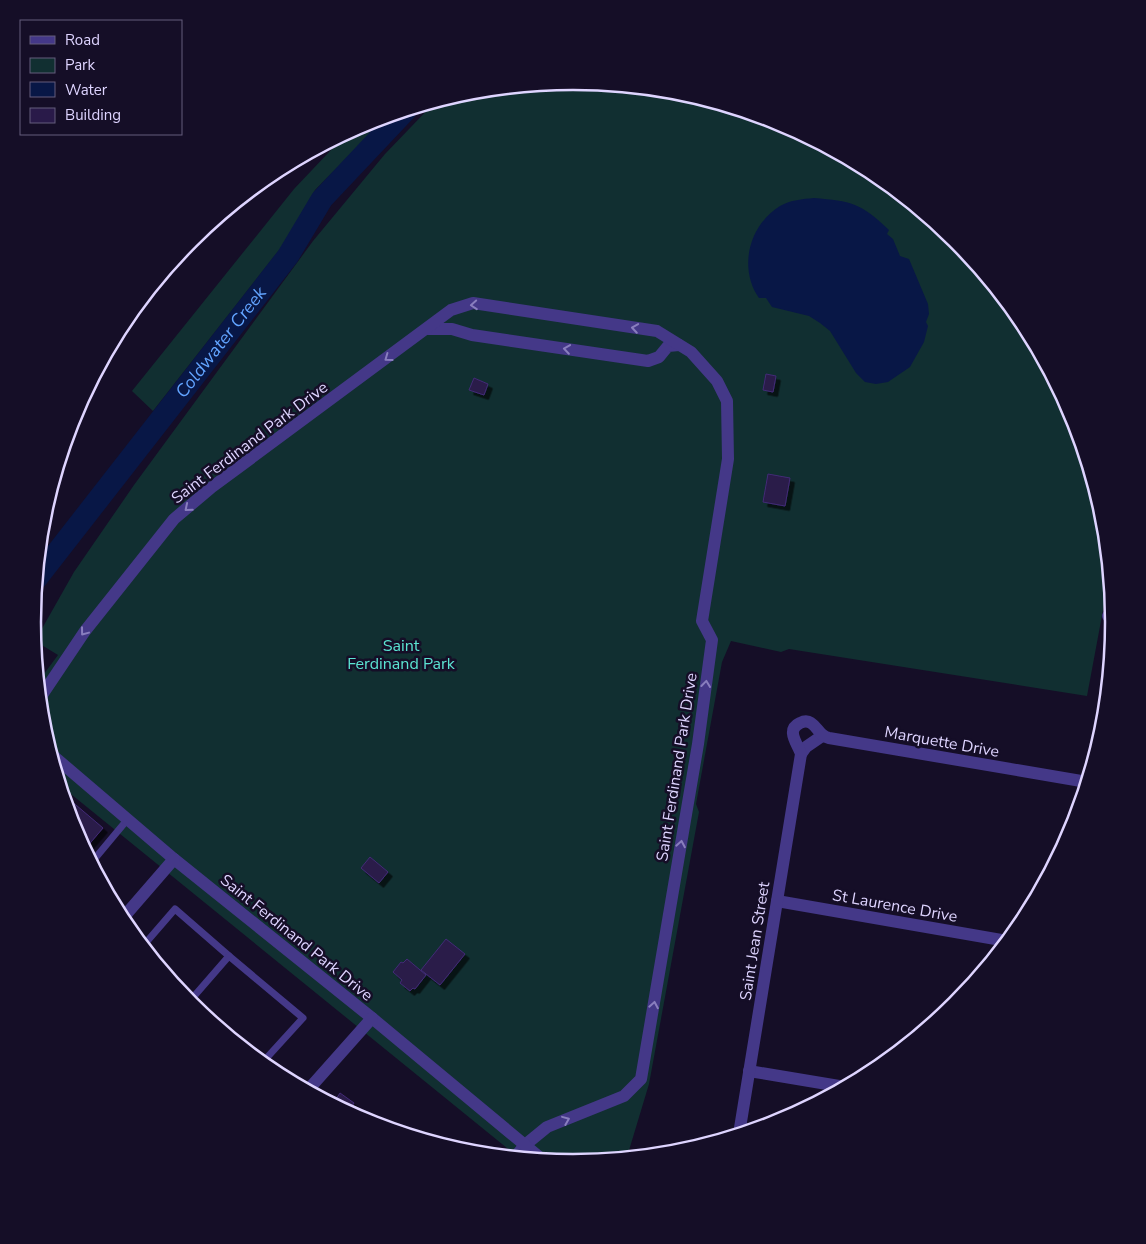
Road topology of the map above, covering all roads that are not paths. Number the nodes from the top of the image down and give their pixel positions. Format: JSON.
{"nodes":[{"id":1,"x":428,"y":330,"type":"junction"},
{"id":2,"x":679,"y":345,"type":"junction"},
{"id":3,"x":46,"y":689,"type":"edge"},
{"id":4,"x":798,"y":723,"type":"joint"},
{"id":5,"x":822,"y":736,"type":"junction"},
{"id":6,"x":801,"y":754,"type":"junction"},
{"id":7,"x":59,"y":760,"type":"edge"},
{"id":8,"x":1081,"y":781,"type":"edge"},
{"id":9,"x":127,"y":820,"type":"junction"},
{"id":10,"x":96,"y":857,"type":"edge"},
{"id":11,"x":174,"y":859,"type":"junction"},
{"id":12,"x":777,"y":902,"type":"junction"},
{"id":13,"x":128,"y":912,"type":"edge"},
{"id":14,"x":999,"y":940,"type":"edge"},
{"id":15,"x":148,"y":941,"type":"edge"},
{"id":16,"x":229,"y":956,"type":"junction"},
{"id":17,"x":195,"y":996,"type":"edge"},
{"id":18,"x":372,"y":1018,"type":"junction"},
{"id":19,"x":268,"y":1057,"type":"edge"},
{"id":20,"x":749,"y":1071,"type":"junction"},
{"id":21,"x":836,"y":1085,"type":"edge"},
{"id":22,"x":312,"y":1086,"type":"edge"},
{"id":23,"x":740,"y":1127,"type":"edge"},
{"id":24,"x":525,"y":1145,"type":"junction"},
{"id":25,"x":520,"y":1151,"type":"edge"},
{"id":26,"x":534,"y":1153,"type":"edge"}],
"edges":[{"from":2,"to":1,"type":"street","one_way":true},
{"from":2,"to":1,"type":"street","name":"Saint Ferdinand Park Drive","one_way":true},
{"from":1,"to":3,"type":"street","name":"Saint Ferdinand Park Drive","one_way":true},
{"from":24,"to":2,"type":"street","name":"Saint Ferdinand Park Drive","one_way":true},
{"from":4,"to":5,"type":"street","name":"Marquette Drive"},
{"from":4,"to":6,"type":"street","name":"Saint Jean Street"},
{"from":5,"to":6,"type":"street"},
{"from":5,"to":8,"type":"street","name":"Marquette Drive"},
{"from":6,"to":12,"type":"street","name":"Saint Jean Street"},
{"from":7,"to":9,"type":"street","name":"Saint Ferdinand Park Drive"},
{"from":9,"to":10,"type":"lane"},
{"from":9,"to":11,"type":"street","name":"Saint Ferdinand Park Drive"},
{"from":11,"to":13,"type":"street"},
{"from":11,"to":18,"type":"street","name":"Saint Ferdinand Park Drive"},
{"from":12,"to":14,"type":"street","name":"St Laurence Drive"},
{"from":12,"to":20,"type":"street","name":"Saint Jean Street"},
{"from":15,"to":16,"type":"lane"},
{"from":16,"to":17,"type":"lane"},
{"from":16,"to":19,"type":"lane"},
{"from":18,"to":22,"type":"street"},
{"from":18,"to":24,"type":"street","name":"Saint Ferdinand Park Drive"},
{"from":20,"to":21,"type":"street"},
{"from":20,"to":23,"type":"street","name":"Saint Jean Street"},
{"from":24,"to":25,"type":"street"},
{"from":24,"to":26,"type":"street","name":"Saint Ferdinand Park Drive"}]}
